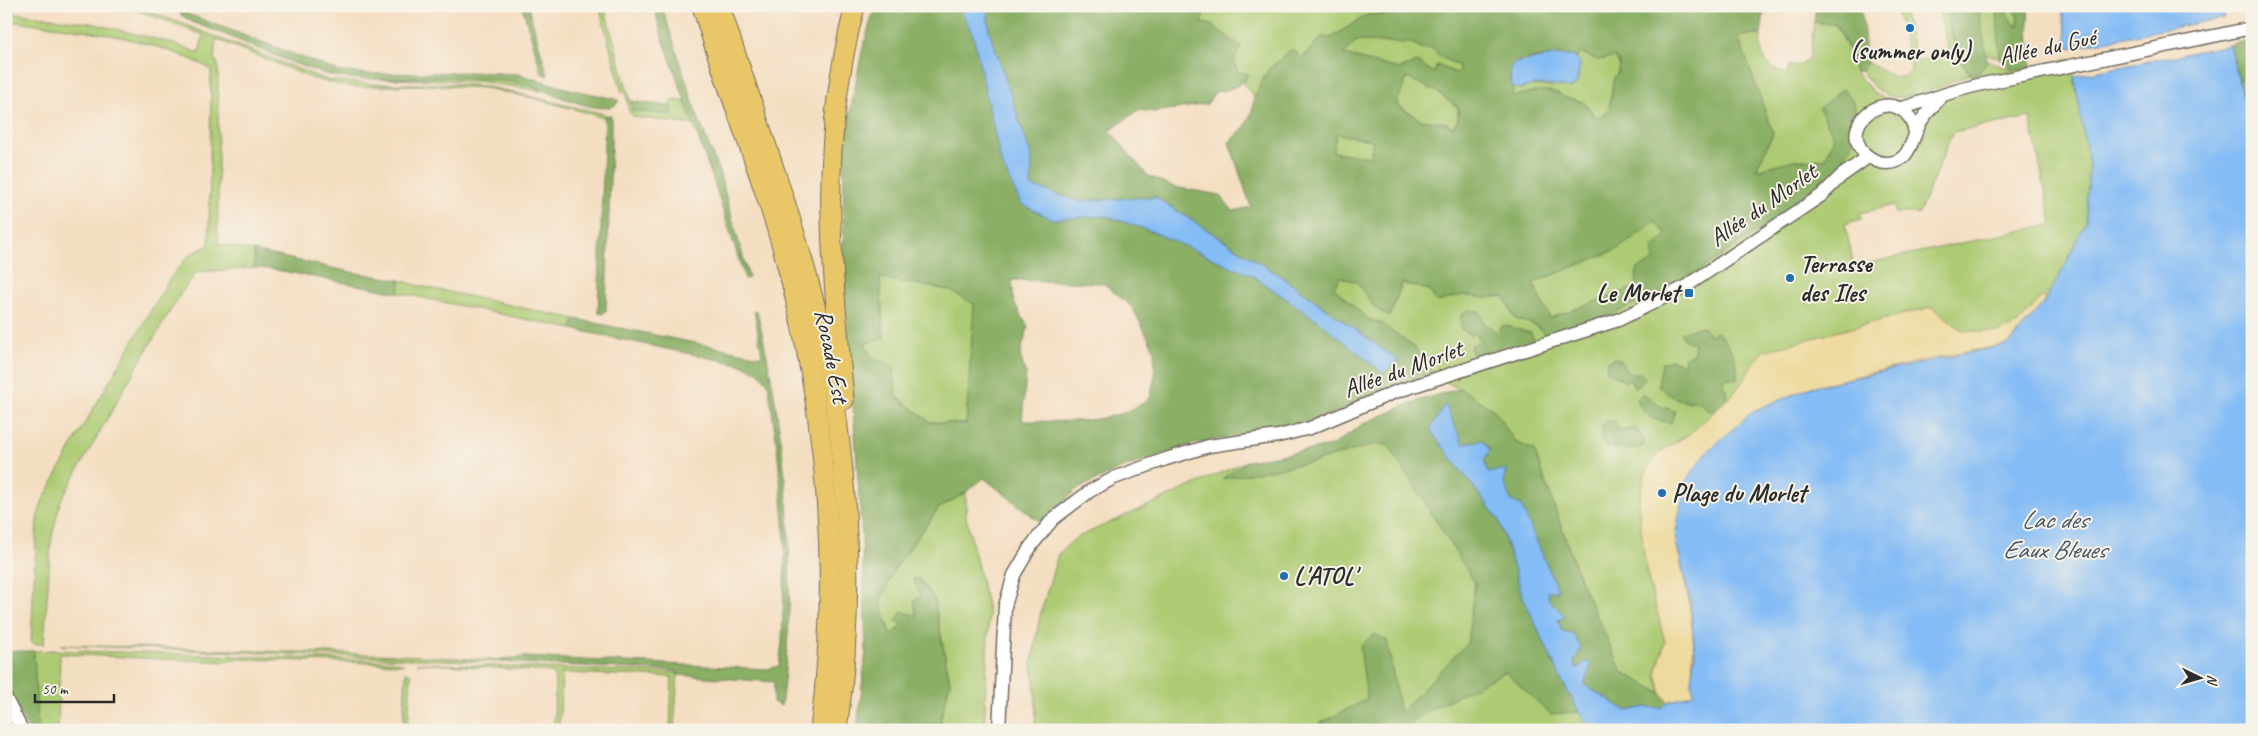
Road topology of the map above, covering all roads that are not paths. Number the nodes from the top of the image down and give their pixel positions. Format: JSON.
{"nodes":[{"id":1,"x":702,"y":6,"type":"edge"},
{"id":2,"x":720,"y":6,"type":"edge"},
{"id":3,"x":855,"y":6,"type":"edge"},
{"id":4,"x":2252,"y":28,"type":"edge"},
{"id":5,"x":1941,"y":97,"type":"junction"},
{"id":6,"x":1899,"y":109,"type":"junction"},
{"id":7,"x":1914,"y":133,"type":"junction"},
{"id":8,"x":1859,"y":144,"type":"junction"},
{"id":9,"x":1868,"y":157,"type":"junction"},
{"id":10,"x":1841,"y":176,"type":"junction"},
{"id":11,"x":846,"y":565,"type":"junction"},
{"id":12,"x":6,"y":699,"type":"edge"},
{"id":13,"x":22,"y":730,"type":"edge"},
{"id":14,"x":820,"y":730,"type":"edge"},
{"id":15,"x":837,"y":730,"type":"edge"},
{"id":16,"x":999,"y":730,"type":"edge"}],
"edges":[{"from":1,"to":14,"type":"highway","name":"Rocade Est"},
{"from":2,"to":11,"type":"highway"},
{"from":3,"to":11,"type":"highway"},
{"from":4,"to":5,"type":"street","name":"Allée du Gué"},
{"from":5,"to":6,"type":"street","name":"Allée du Gué"},
{"from":5,"to":7,"type":"street"},
{"from":6,"to":7,"type":"street"},
{"from":6,"to":8,"type":"street"},
{"from":7,"to":9,"type":"street"},
{"from":8,"to":9,"type":"street"},
{"from":8,"to":10,"type":"street","name":"Allée du Morlet"},
{"from":9,"to":10,"type":"street","name":"Allée du Morlet"},
{"from":10,"to":16,"type":"street","name":"Allée du Morlet"},
{"from":11,"to":15,"type":"highway"},
{"from":12,"to":13,"type":"street"}]}
